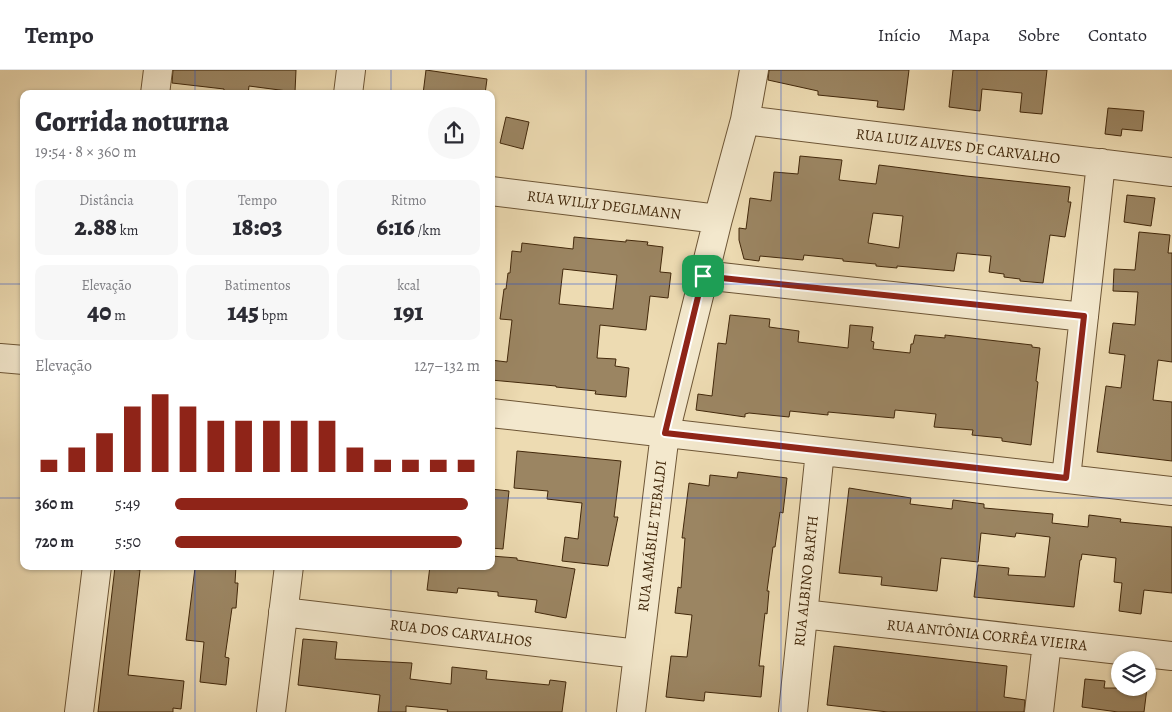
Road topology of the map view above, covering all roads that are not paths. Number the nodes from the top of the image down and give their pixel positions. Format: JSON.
{"nodes":[{"id":1,"x":158,"y":70,"type":"edge"},
{"id":2,"x":350,"y":70,"type":"edge"},
{"id":3,"x":754,"y":70,"type":"edge"},
{"id":4,"x":156,"y":90,"type":"edge"},
{"id":5,"x":348,"y":90,"type":"edge"},
{"id":6,"x":745,"y":120,"type":"junction"},
{"id":7,"x":1101,"y":163,"type":"junction"},
{"id":8,"x":1172,"y":172,"type":"edge"},
{"id":9,"x":495,"y":191,"type":"edge"},
{"id":10,"x":718,"y":219,"type":"junction"},
{"id":11,"x":703,"y":276,"type":"junction"},
{"id":12,"x":1084,"y":316,"type":"junction"},
{"id":13,"x":0,"y":358,"type":"edge"},
{"id":14,"x":20,"y":360,"type":"edge"},
{"id":15,"x":495,"y":413,"type":"edge"},
{"id":16,"x":665,"y":433,"type":"junction"},
{"id":17,"x":820,"y":450,"type":"junction"},
{"id":18,"x":1066,"y":478,"type":"junction"},
{"id":19,"x":1172,"y":491,"type":"edge"},
{"id":20,"x":97,"y":570,"type":"edge"},
{"id":21,"x":288,"y":570,"type":"edge"},
{"id":22,"x":283,"y":612,"type":"junction"},
{"id":23,"x":803,"y":614,"type":"junction"},
{"id":24,"x":1047,"y":642,"type":"junction"},
{"id":25,"x":638,"y":654,"type":"junction"},
{"id":26,"x":1172,"y":656,"type":"edge"},
{"id":27,"x":79,"y":712,"type":"edge"},
{"id":28,"x":271,"y":712,"type":"edge"},
{"id":29,"x":631,"y":712,"type":"edge"},
{"id":30,"x":793,"y":712,"type":"edge"},
{"id":31,"x":1040,"y":712,"type":"edge"}],
"edges":[{"from":1,"to":4,"type":"street"},
{"from":2,"to":5,"type":"street"},
{"from":3,"to":6,"type":"street","name":"RUA AMÁBILE TEBALDI"},
{"from":6,"to":7,"type":"street","name":"RUA LUIZ ALVES DE CARVALHO"},
{"from":6,"to":10,"type":"street","name":"RUA AMÁBILE TEBALDI"},
{"from":7,"to":8,"type":"street","name":"RUA LUIZ ALVES DE CARVALHO"},
{"from":7,"to":12,"type":"street"},
{"from":9,"to":10,"type":"street","name":"RUA WILLY DEGLMANN"},
{"from":10,"to":11,"type":"street","name":"RUA AMÁBILE TEBALDI"},
{"from":11,"to":12,"type":"street"},
{"from":11,"to":16,"type":"street","name":"RUA AMÁBILE TEBALDI"},
{"from":12,"to":18,"type":"street"},
{"from":13,"to":14,"type":"street"},
{"from":15,"to":16,"type":"street"},
{"from":16,"to":17,"type":"street"},
{"from":16,"to":25,"type":"street","name":"RUA AMÁBILE TEBALDI"},
{"from":17,"to":18,"type":"street"},
{"from":17,"to":23,"type":"street","name":"RUA ALBINO BARTH"},
{"from":18,"to":19,"type":"street"},
{"from":20,"to":27,"type":"street"},
{"from":21,"to":22,"type":"street"},
{"from":22,"to":25,"type":"street","name":"RUA DOS CARVALHOS"},
{"from":22,"to":28,"type":"street"},
{"from":23,"to":24,"type":"street","name":"RUA ANTÔNIA CORRÊA VIEIRA"},
{"from":23,"to":30,"type":"street","name":"RUA ALBINO BARTH"},
{"from":24,"to":26,"type":"street","name":"RUA ANTÔNIA CORRÊA VIEIRA"},
{"from":24,"to":31,"type":"street"},
{"from":25,"to":29,"type":"street","name":"RUA AMÁBILE TEBALDI"}]}
